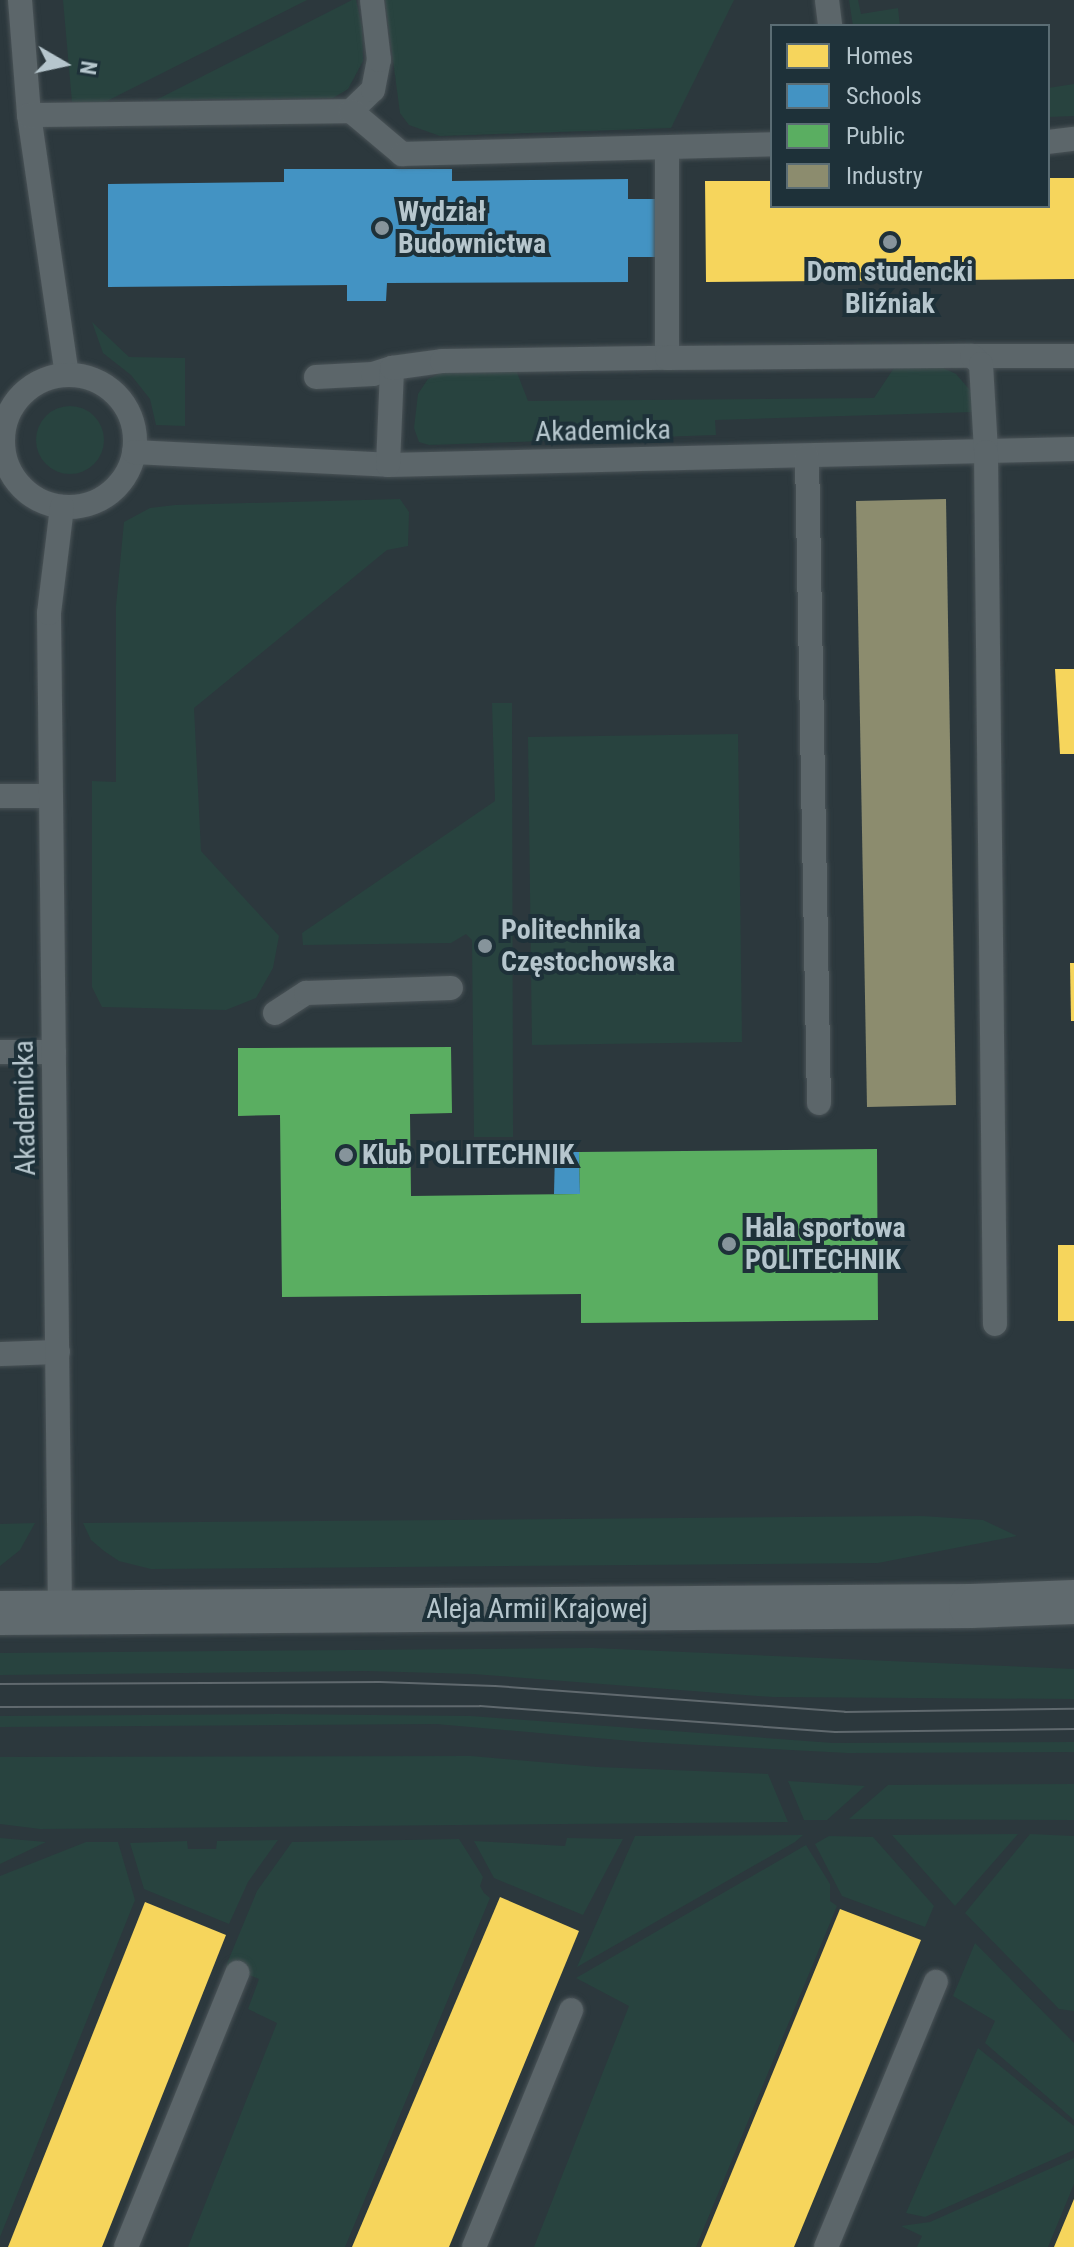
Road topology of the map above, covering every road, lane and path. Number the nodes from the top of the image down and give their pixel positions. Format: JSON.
{"nodes":[{"id":1,"x":20,"y":0,"type":"edge"},
{"id":2,"x":372,"y":0,"type":"edge"},
{"id":3,"x":827,"y":0,"type":"edge"},
{"id":4,"x":830,"y":24,"type":"edge"},
{"id":5,"x":351,"y":111,"type":"junction"},
{"id":6,"x":29,"y":115,"type":"junction"},
{"id":7,"x":1074,"y":139,"type":"edge"},
{"id":8,"x":1050,"y":142,"type":"edge"},
{"id":9,"x":770,"y":144,"type":"edge"},
{"id":10,"x":667,"y":149,"type":"junction"},
{"id":11,"x":972,"y":356,"type":"junction"},
{"id":12,"x":1074,"y":356,"type":"edge"},
{"id":13,"x":667,"y":358,"type":"junction"},
{"id":14,"x":392,"y":368,"type":"junction"},
{"id":15,"x":67,"y":374,"type":"junction"},
{"id":16,"x":316,"y":377,"type":"dead end"},
{"id":17,"x":1,"y":444,"type":"edge"},
{"id":18,"x":1074,"y":449,"type":"edge"},
{"id":19,"x":134,"y":452,"type":"junction"},
{"id":20,"x":986,"y":452,"type":"junction"},
{"id":21,"x":807,"y":456,"type":"junction"},
{"id":22,"x":388,"y":465,"type":"junction"},
{"id":23,"x":62,"y":507,"type":"junction"},
{"id":24,"x":0,"y":796,"type":"edge"},
{"id":25,"x":51,"y":796,"type":"junction"},
{"id":26,"x":451,"y":988,"type":"dead end"},
{"id":27,"x":275,"y":1013,"type":"dead end"},
{"id":28,"x":0,"y":1052,"type":"edge"},
{"id":29,"x":54,"y":1052,"type":"junction"},
{"id":30,"x":819,"y":1103,"type":"dead end"},
{"id":31,"x":995,"y":1324,"type":"dead end"},
{"id":32,"x":58,"y":1352,"type":"junction"},
{"id":33,"x":0,"y":1354,"type":"edge"},
{"id":34,"x":1074,"y":1602,"type":"edge"},
{"id":35,"x":0,"y":1613,"type":"edge"},
{"id":36,"x":60,"y":1613,"type":"junction"},
{"id":37,"x":237,"y":1973,"type":"dead end"},
{"id":38,"x":936,"y":1982,"type":"dead end"},
{"id":39,"x":571,"y":2010,"type":"dead end"},
{"id":40,"x":126,"y":2247,"type":"edge"},
{"id":41,"x":474,"y":2247,"type":"edge"},
{"id":42,"x":826,"y":2247,"type":"edge"}],
"edges":[{"from":1,"to":6,"type":"lane"},
{"from":2,"to":5,"type":"lane"},
{"from":3,"to":4,"type":"lane"},
{"from":5,"to":6,"type":"lane"},
{"from":5,"to":10,"type":"lane"},
{"from":6,"to":15,"type":"lane"},
{"from":7,"to":8,"type":"lane"},
{"from":9,"to":10,"type":"lane"},
{"from":10,"to":13,"type":"lane"},
{"from":11,"to":12,"type":"lane"},
{"from":11,"to":13,"type":"lane"},
{"from":11,"to":20,"type":"lane"},
{"from":13,"to":14,"type":"lane"},
{"from":14,"to":16,"type":"lane"},
{"from":14,"to":22,"type":"lane"},
{"from":15,"to":17,"type":"lane"},
{"from":15,"to":19,"type":"lane"},
{"from":17,"to":23,"type":"lane"},
{"from":18,"to":20,"type":"lane","name":"Akademicka"},
{"from":19,"to":22,"type":"lane","name":"Akademicka"},
{"from":19,"to":23,"type":"lane"},
{"from":20,"to":21,"type":"lane","name":"Akademicka"},
{"from":20,"to":31,"type":"lane"},
{"from":21,"to":22,"type":"lane","name":"Akademicka"},
{"from":21,"to":30,"type":"lane"},
{"from":23,"to":25,"type":"lane","name":"Akademicka"},
{"from":24,"to":25,"type":"lane"},
{"from":25,"to":29,"type":"lane","name":"Akademicka"},
{"from":26,"to":27,"type":"lane"},
{"from":28,"to":29,"type":"lane"},
{"from":29,"to":32,"type":"lane","name":"Akademicka"},
{"from":32,"to":33,"type":"lane"},
{"from":32,"to":36,"type":"lane","name":"Akademicka"},
{"from":34,"to":36,"type":"main road","name":"Aleja Armii Krajowej"},
{"from":35,"to":36,"type":"main road","name":"Aleja Armii Krajowej"},
{"from":37,"to":40,"type":"lane"},
{"from":38,"to":42,"type":"lane"},
{"from":39,"to":41,"type":"lane"}]}
